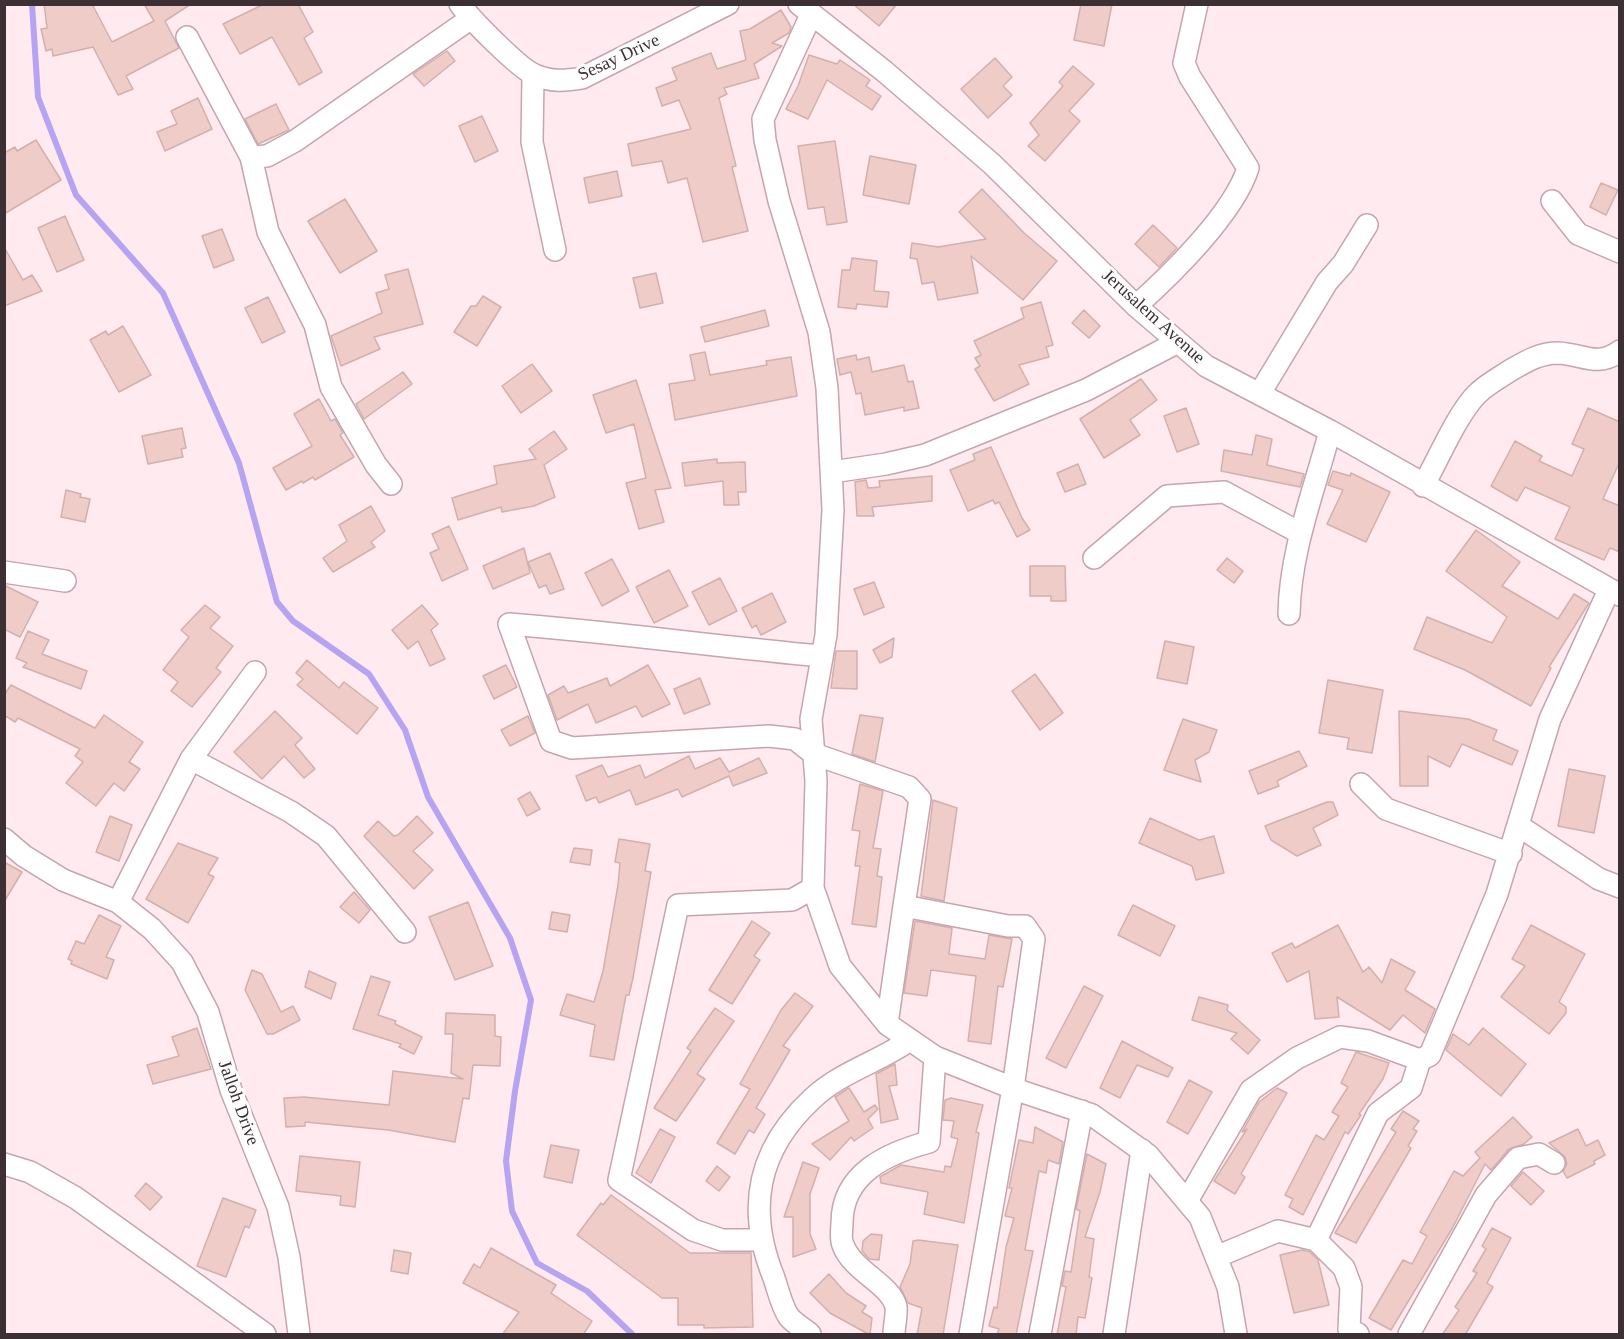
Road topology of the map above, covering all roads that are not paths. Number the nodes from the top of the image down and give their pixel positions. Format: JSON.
{"nodes":[{"id":1,"x":728,"y":4,"type":"edge"},
{"id":2,"x":1197,"y":4,"type":"edge"},
{"id":3,"x":805,"y":10,"type":"edge"},
{"id":4,"x":465,"y":12,"type":"edge"},
{"id":5,"x":187,"y":37,"type":"dead end"},
{"id":6,"x":533,"y":75,"type":"junction"},
{"id":7,"x":252,"y":157,"type":"junction"},
{"id":8,"x":1552,"y":201,"type":"dead end"},
{"id":9,"x":1367,"y":225,"type":"dead end"},
{"id":10,"x":555,"y":250,"type":"dead end"},
{"id":11,"x":1620,"y":252,"type":"edge"},
{"id":12,"x":1136,"y":306,"type":"junction"},
{"id":13,"x":1178,"y":342,"type":"junction"},
{"id":14,"x":1620,"y":351,"type":"edge"},
{"id":15,"x":1260,"y":393,"type":"junction"},
{"id":16,"x":1330,"y":431,"type":"junction"},
{"id":17,"x":832,"y":472,"type":"junction"},
{"id":18,"x":391,"y":484,"type":"dead end"},
{"id":19,"x":1423,"y":486,"type":"junction"},
{"id":20,"x":1300,"y":533,"type":"junction"},
{"id":21,"x":1094,"y":558,"type":"dead end"},
{"id":22,"x":4,"y":572,"type":"edge"},
{"id":23,"x":65,"y":581,"type":"dead end"},
{"id":24,"x":1614,"y":593,"type":"edge"},
{"id":25,"x":1290,"y":614,"type":"dead end"},
{"id":26,"x":822,"y":656,"type":"junction"},
{"id":27,"x":255,"y":672,"type":"dead end"},
{"id":28,"x":814,"y":754,"type":"junction"},
{"id":29,"x":190,"y":759,"type":"junction"},
{"id":30,"x":1361,"y":784,"type":"dead end"},
{"id":31,"x":1519,"y":826,"type":"junction"},
{"id":32,"x":4,"y":839,"type":"edge"},
{"id":33,"x":1511,"y":854,"type":"junction"},
{"id":34,"x":1620,"y":887,"type":"edge"},
{"id":35,"x":813,"y":888,"type":"junction"},
{"id":36,"x":118,"y":902,"type":"junction"},
{"id":37,"x":903,"y":906,"type":"junction"},
{"id":38,"x":405,"y":932,"type":"dead end"},
{"id":39,"x":887,"y":1024,"type":"junction"},
{"id":40,"x":910,"y":1040,"type":"junction"},
{"id":41,"x":936,"y":1057,"type":"junction"},
{"id":42,"x":1419,"y":1060,"type":"junction"},
{"id":43,"x":1013,"y":1088,"type":"junction"},
{"id":44,"x":1082,"y":1111,"type":"junction"},
{"id":45,"x":1142,"y":1150,"type":"junction"},
{"id":46,"x":1554,"y":1163,"type":"dead end"},
{"id":47,"x":4,"y":1164,"type":"edge"},
{"id":48,"x":1187,"y":1201,"type":"junction"},
{"id":49,"x":762,"y":1240,"type":"junction"},
{"id":50,"x":1316,"y":1240,"type":"junction"},
{"id":51,"x":1216,"y":1257,"type":"junction"},
{"id":52,"x":265,"y":1335,"type":"edge"},
{"id":53,"x":299,"y":1335,"type":"edge"},
{"id":54,"x":810,"y":1335,"type":"edge"},
{"id":55,"x":894,"y":1335,"type":"edge"},
{"id":56,"x":970,"y":1335,"type":"edge"},
{"id":57,"x":1040,"y":1335,"type":"edge"},
{"id":58,"x":1114,"y":1335,"type":"edge"},
{"id":59,"x":1236,"y":1335,"type":"edge"},
{"id":60,"x":1358,"y":1335,"type":"edge"},
{"id":61,"x":1410,"y":1335,"type":"edge"}],
"edges":[{"from":1,"to":6,"type":"street","name":"Sesay Drive"},
{"from":2,"to":12,"type":"street"},
{"from":3,"to":12,"type":"street","name":"Jerusalem Avenue"},
{"from":3,"to":17,"type":"street"},
{"from":4,"to":6,"type":"street","name":"Sesay Drive"},
{"from":4,"to":7,"type":"street"},
{"from":5,"to":7,"type":"street"},
{"from":6,"to":10,"type":"street"},
{"from":7,"to":18,"type":"street"},
{"from":8,"to":11,"type":"street"},
{"from":9,"to":15,"type":"street"},
{"from":12,"to":13,"type":"street","name":"Jerusalem Avenue"},
{"from":13,"to":15,"type":"street","name":"Jerusalem Avenue"},
{"from":13,"to":17,"type":"street"},
{"from":14,"to":19,"type":"street"},
{"from":15,"to":16,"type":"street","name":"Jerusalem Avenue"},
{"from":16,"to":19,"type":"street","name":"Jerusalem Avenue"},
{"from":16,"to":20,"type":"street"},
{"from":17,"to":26,"type":"street"},
{"from":19,"to":24,"type":"street","name":"Jerusalem Avenue"},
{"from":20,"to":21,"type":"street"},
{"from":20,"to":25,"type":"street"},
{"from":22,"to":23,"type":"street"},
{"from":24,"to":31,"type":"street"},
{"from":26,"to":28,"type":"street"},
{"from":26,"to":28,"type":"street"},
{"from":27,"to":29,"type":"street"},
{"from":28,"to":35,"type":"street"},
{"from":28,"to":37,"type":"street"},
{"from":29,"to":36,"type":"street"},
{"from":29,"to":38,"type":"street"},
{"from":30,"to":33,"type":"street"},
{"from":31,"to":33,"type":"street"},
{"from":31,"to":34,"type":"street"},
{"from":32,"to":36,"type":"street","name":"Jalloh Drive"},
{"from":33,"to":42,"type":"street"},
{"from":35,"to":39,"type":"street"},
{"from":35,"to":49,"type":"street"},
{"from":36,"to":53,"type":"street","name":"Jalloh Drive"},
{"from":37,"to":39,"type":"street"},
{"from":37,"to":43,"type":"street"},
{"from":39,"to":40,"type":"street"},
{"from":40,"to":41,"type":"street"},
{"from":40,"to":49,"type":"street"},
{"from":41,"to":43,"type":"street"},
{"from":41,"to":55,"type":"street"},
{"from":42,"to":48,"type":"street"},
{"from":42,"to":50,"type":"street"},
{"from":43,"to":44,"type":"street"},
{"from":43,"to":56,"type":"street"},
{"from":44,"to":45,"type":"street"},
{"from":44,"to":57,"type":"street"},
{"from":45,"to":48,"type":"street"},
{"from":45,"to":58,"type":"street"},
{"from":46,"to":61,"type":"street"},
{"from":47,"to":52,"type":"street"},
{"from":48,"to":51,"type":"street"},
{"from":49,"to":54,"type":"street"},
{"from":50,"to":51,"type":"street"},
{"from":50,"to":60,"type":"street"},
{"from":51,"to":59,"type":"street"}]}
